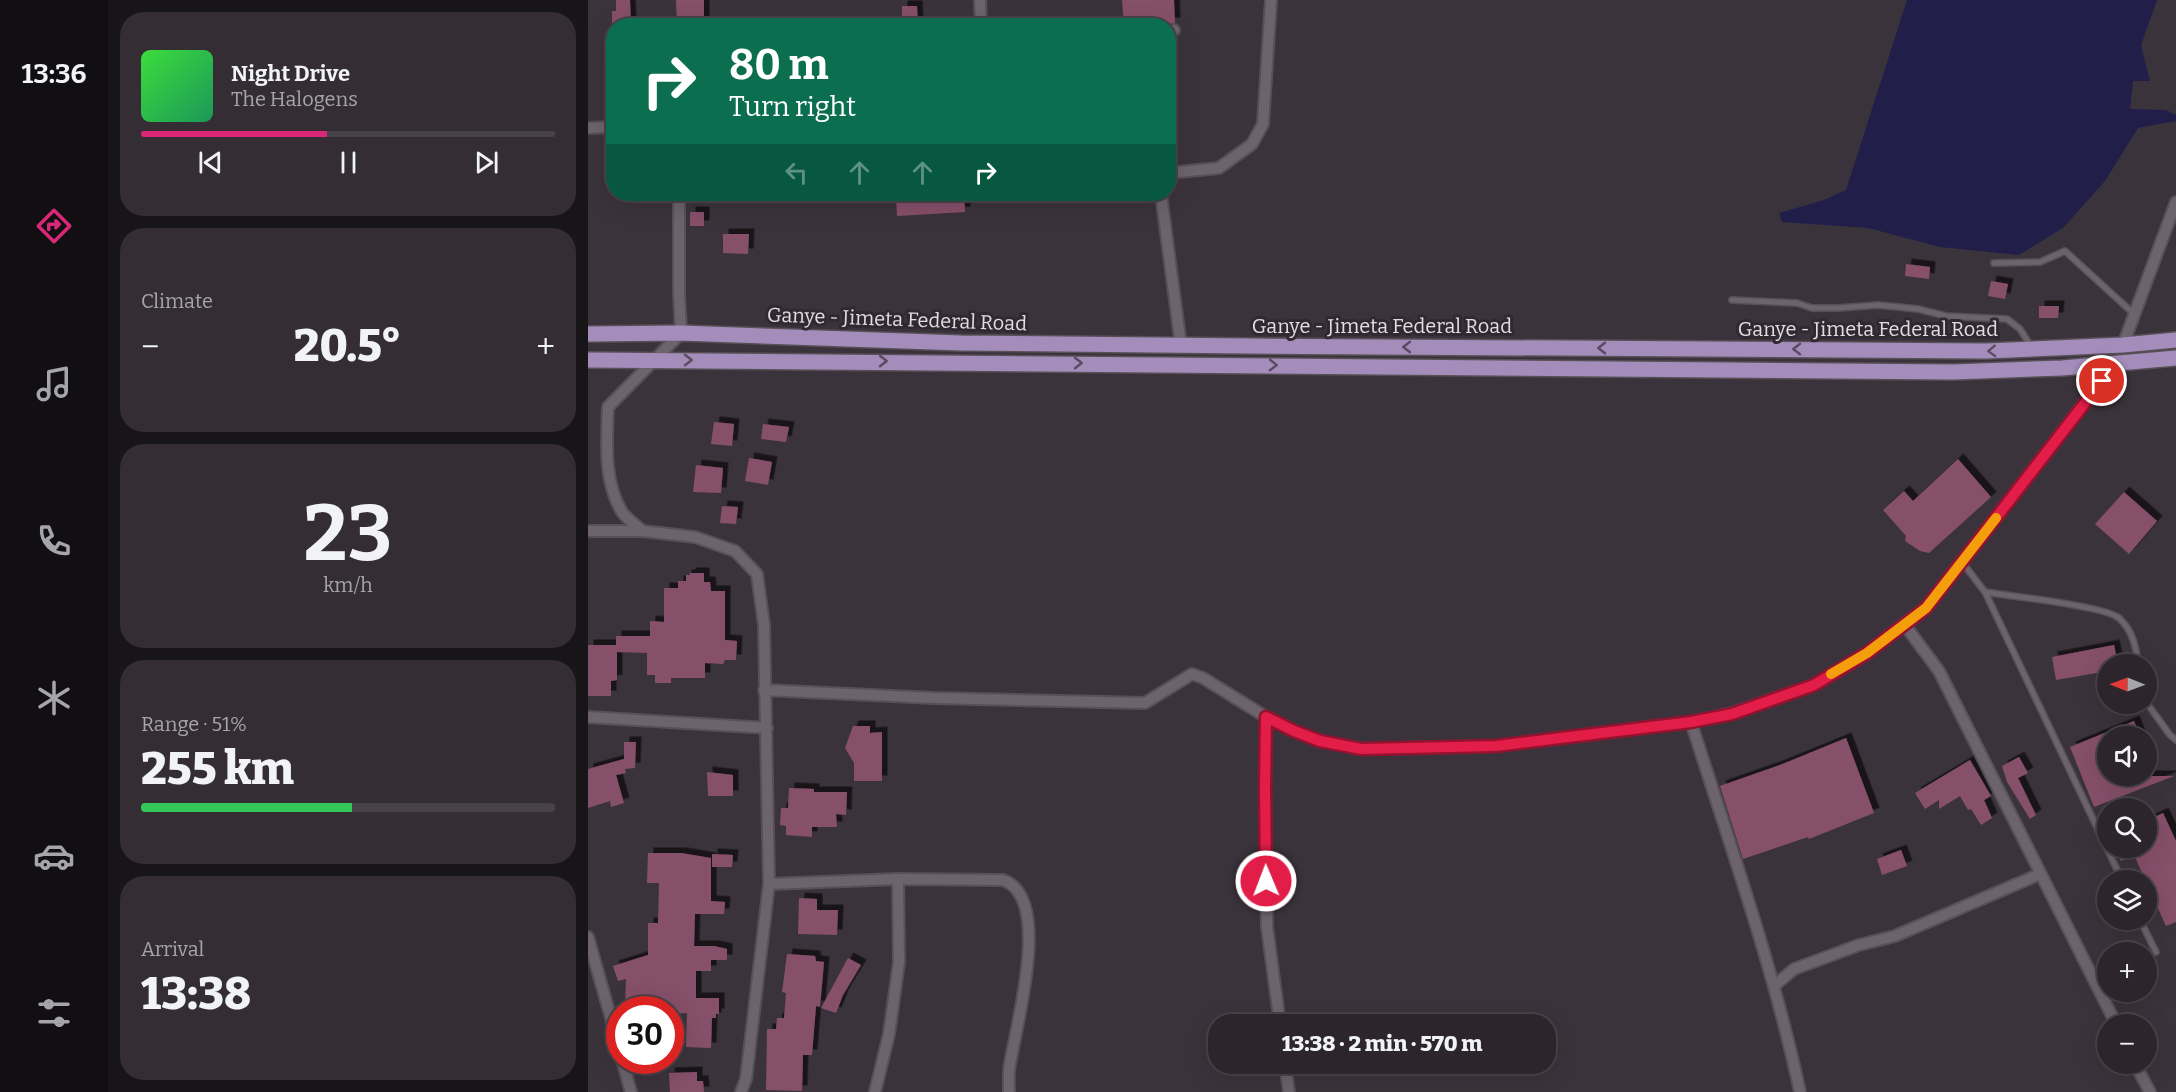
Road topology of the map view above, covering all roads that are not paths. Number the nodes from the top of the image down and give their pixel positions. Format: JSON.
{"nodes":[{"id":1,"x":980,"y":0,"type":"edge"},
{"id":2,"x":1271,"y":0,"type":"edge"},
{"id":3,"x":981,"y":18,"type":"edge"},
{"id":4,"x":606,"y":127,"type":"edge"},
{"id":5,"x":588,"y":128,"type":"edge"},
{"id":6,"x":1176,"y":172,"type":"edge"},
{"id":7,"x":679,"y":201,"type":"edge"},
{"id":8,"x":1162,"y":201,"type":"edge"},
{"id":9,"x":2176,"y":202,"type":"edge"},
{"id":10,"x":1994,"y":263,"type":"dead end"},
{"id":11,"x":1732,"y":300,"type":"dead end"},
{"id":12,"x":2134,"y":314,"type":"junction"},
{"id":13,"x":681,"y":333,"type":"junction"},
{"id":14,"x":588,"y":334,"type":"edge"},
{"id":15,"x":2176,"y":340,"type":"edge"},
{"id":16,"x":2123,"y":345,"type":"junction"},
{"id":17,"x":1181,"y":346,"type":"junction"},
{"id":18,"x":2034,"y":350,"type":"junction"},
{"id":19,"x":2176,"y":358,"type":"edge"},
{"id":20,"x":588,"y":360,"type":"edge"},
{"id":21,"x":657,"y":360,"type":"junction"},
{"id":22,"x":2115,"y":363,"type":"junction"},
{"id":23,"x":588,"y":531,"type":"edge"},
{"id":24,"x":642,"y":531,"type":"junction"},
{"id":25,"x":1962,"y":562,"type":"junction"},
{"id":26,"x":1985,"y":592,"type":"junction"},
{"id":27,"x":1904,"y":624,"type":"junction"},
{"id":28,"x":2137,"y":654,"type":"edge"},
{"id":29,"x":764,"y":690,"type":"junction"},
{"id":30,"x":2155,"y":714,"type":"edge"},
{"id":31,"x":588,"y":717,"type":"edge"},
{"id":32,"x":1266,"y":717,"type":"junction"},
{"id":33,"x":1691,"y":722,"type":"junction"},
{"id":34,"x":767,"y":728,"type":"junction"},
{"id":35,"x":2176,"y":740,"type":"edge"},
{"id":36,"x":2117,"y":870,"type":"edge"},
{"id":37,"x":2040,"y":874,"type":"junction"},
{"id":38,"x":898,"y":879,"type":"junction"},
{"id":39,"x":769,"y":884,"type":"junction"},
{"id":40,"x":588,"y":937,"type":"edge"},
{"id":41,"x":1774,"y":986,"type":"junction"},
{"id":42,"x":606,"y":1001,"type":"edge"},
{"id":43,"x":1279,"y":1014,"type":"edge"},
{"id":44,"x":2111,"y":1014,"type":"edge"},
{"id":45,"x":626,"y":1074,"type":"edge"},
{"id":46,"x":1286,"y":1074,"type":"edge"},
{"id":47,"x":2140,"y":1074,"type":"edge"},
{"id":48,"x":631,"y":1092,"type":"edge"},
{"id":49,"x":741,"y":1092,"type":"edge"},
{"id":50,"x":875,"y":1092,"type":"edge"},
{"id":51,"x":1009,"y":1092,"type":"edge"},
{"id":52,"x":1288,"y":1092,"type":"edge"},
{"id":53,"x":1800,"y":1092,"type":"edge"},
{"id":54,"x":2150,"y":1092,"type":"edge"}],
"edges":[{"from":1,"to":3,"type":"street"},
{"from":2,"to":6,"type":"street"},
{"from":4,"to":5,"type":"street"},
{"from":7,"to":13,"type":"street"},
{"from":8,"to":17,"type":"street"},
{"from":9,"to":12,"type":"street"},
{"from":10,"to":12,"type":"lane"},
{"from":11,"to":18,"type":"lane"},
{"from":12,"to":16,"type":"street"},
{"from":13,"to":14,"type":"main road","name":"Ganye - Jimeta Federal Road"},
{"from":13,"to":17,"type":"main road","name":"Ganye - Jimeta Federal Road"},
{"from":13,"to":21,"type":"street"},
{"from":15,"to":16,"type":"main road","name":"Ganye - Jimeta Federal Road"},
{"from":16,"to":18,"type":"main road","name":"Ganye - Jimeta Federal Road"},
{"from":18,"to":17,"type":"main road","name":"Ganye - Jimeta Federal Road","one_way":true},
{"from":19,"to":22,"type":"main road","name":"Ganye - Jimeta Federal Road"},
{"from":20,"to":21,"type":"main road","name":"Ganye - Jimeta Federal Road"},
{"from":21,"to":22,"type":"main road","name":"Ganye - Jimeta Federal Road","one_way":true},
{"from":21,"to":24,"type":"street"},
{"from":22,"to":25,"type":"street"},
{"from":23,"to":24,"type":"street"},
{"from":24,"to":29,"type":"street"},
{"from":25,"to":26,"type":"lane"},
{"from":25,"to":27,"type":"street"},
{"from":26,"to":28,"type":"lane"},
{"from":26,"to":36,"type":"lane"},
{"from":27,"to":33,"type":"street"},
{"from":27,"to":37,"type":"street"},
{"from":29,"to":32,"type":"street"},
{"from":29,"to":34,"type":"street"},
{"from":30,"to":35,"type":"lane"},
{"from":31,"to":34,"type":"street"},
{"from":32,"to":33,"type":"street"},
{"from":32,"to":43,"type":"street"},
{"from":33,"to":41,"type":"street"},
{"from":34,"to":39,"type":"street"},
{"from":37,"to":41,"type":"street"},
{"from":37,"to":44,"type":"street"},
{"from":38,"to":39,"type":"street"},
{"from":38,"to":50,"type":"street"},
{"from":38,"to":51,"type":"street"},
{"from":39,"to":49,"type":"street"},
{"from":40,"to":42,"type":"street"},
{"from":41,"to":53,"type":"street"},
{"from":45,"to":48,"type":"street"},
{"from":46,"to":52,"type":"street"},
{"from":47,"to":54,"type":"street"}]}
